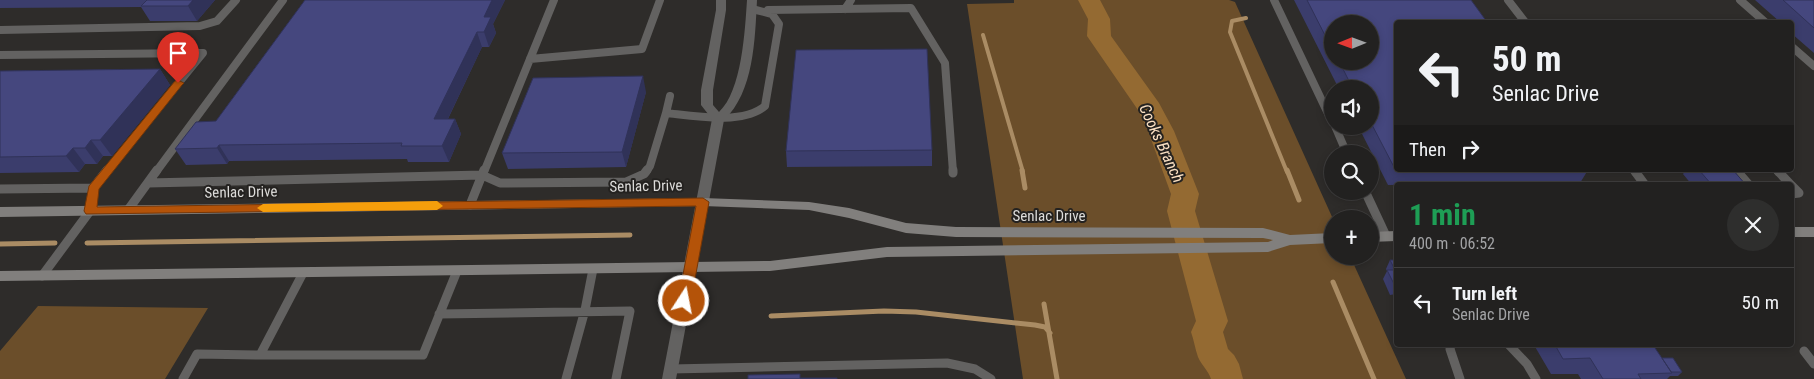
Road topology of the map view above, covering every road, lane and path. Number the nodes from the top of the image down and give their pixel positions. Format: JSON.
{"nodes":[{"id":1,"x":236,"y":0,"type":"edge"},
{"id":2,"x":283,"y":0,"type":"edge"},
{"id":3,"x":554,"y":0,"type":"edge"},
{"id":4,"x":660,"y":0,"type":"edge"},
{"id":5,"x":721,"y":0,"type":"edge"},
{"id":6,"x":793,"y":0,"type":"edge"},
{"id":7,"x":851,"y":0,"type":"edge"},
{"id":8,"x":1274,"y":0,"type":"edge"},
{"id":9,"x":1508,"y":0,"type":"edge"},
{"id":10,"x":1740,"y":0,"type":"edge"},
{"id":11,"x":752,"y":4,"type":"edge"},
{"id":12,"x":845,"y":9,"type":"junction"},
{"id":13,"x":768,"y":10,"type":"junction"},
{"id":14,"x":794,"y":10,"type":"junction"},
{"id":15,"x":1523,"y":20,"type":"edge"},
{"id":16,"x":1763,"y":20,"type":"edge"},
{"id":17,"x":0,"y":30,"type":"edge"},
{"id":18,"x":1794,"y":49,"type":"edge"},
{"id":19,"x":0,"y":56,"type":"edge"},
{"id":20,"x":530,"y":59,"type":"junction"},
{"id":21,"x":1814,"y":66,"type":"edge"},
{"id":22,"x":670,"y":96,"type":"dead end"},
{"id":23,"x":1324,"y":105,"type":"edge"},
{"id":24,"x":666,"y":114,"type":"junction"},
{"id":25,"x":718,"y":119,"type":"junction"},
{"id":26,"x":1738,"y":172,"type":"edge"},
{"id":27,"x":1780,"y":172,"type":"edge"},
{"id":28,"x":953,"y":173,"type":"dead end"},
{"id":29,"x":482,"y":174,"type":"junction"},
{"id":30,"x":1746,"y":182,"type":"edge"},
{"id":31,"x":1788,"y":182,"type":"edge"},
{"id":32,"x":148,"y":183,"type":"junction"},
{"id":33,"x":94,"y":188,"type":"junction"},
{"id":34,"x":0,"y":189,"type":"edge"},
{"id":35,"x":1370,"y":200,"type":"edge"},
{"id":36,"x":703,"y":202,"type":"junction"},
{"id":37,"x":470,"y":205,"type":"junction"},
{"id":38,"x":128,"y":210,"type":"junction"},
{"id":39,"x":90,"y":211,"type":"junction"},
{"id":40,"x":0,"y":212,"type":"edge"},
{"id":41,"x":1794,"y":232,"type":"edge"},
{"id":42,"x":1814,"y":232,"type":"edge"},
{"id":43,"x":1391,"y":236,"type":"edge"},
{"id":44,"x":1324,"y":238,"type":"edge"},
{"id":45,"x":1290,"y":240,"type":"junction"},
{"id":46,"x":691,"y":266,"type":"junction"},
{"id":47,"x":593,"y":269,"type":"junction"},
{"id":48,"x":457,"y":271,"type":"junction"},
{"id":49,"x":303,"y":273,"type":"junction"},
{"id":50,"x":42,"y":276,"type":"junction"},
{"id":51,"x":2,"y":279,"type":"edge"},
{"id":52,"x":585,"y":310,"type":"junction"},
{"id":53,"x":440,"y":314,"type":"junction"},
{"id":54,"x":1450,"y":347,"type":"edge"},
{"id":55,"x":1510,"y":347,"type":"edge"},
{"id":56,"x":1804,"y":351,"type":"dead end"},
{"id":57,"x":260,"y":355,"type":"junction"},
{"id":58,"x":1814,"y":364,"type":"edge"},
{"id":59,"x":670,"y":374,"type":"edge"},
{"id":60,"x":183,"y":379,"type":"edge"},
{"id":61,"x":566,"y":379,"type":"edge"},
{"id":62,"x":616,"y":379,"type":"edge"},
{"id":63,"x":991,"y":379,"type":"edge"},
{"id":64,"x":1460,"y":379,"type":"edge"},
{"id":65,"x":1536,"y":379,"type":"edge"}],
"edges":[{"from":1,"to":17,"type":"lane"},
{"from":2,"to":32,"type":"lane"},
{"from":3,"to":20,"type":"lane"},
{"from":4,"to":20,"type":"lane"},
{"from":5,"to":25,"type":"street"},
{"from":6,"to":14,"type":"lane"},
{"from":7,"to":12,"type":"lane"},
{"from":8,"to":23,"type":"lane"},
{"from":9,"to":15,"type":"lane"},
{"from":10,"to":16,"type":"lane"},
{"from":11,"to":13,"type":"lane"},
{"from":11,"to":25,"type":"street"},
{"from":12,"to":14,"type":"lane"},
{"from":12,"to":28,"type":"lane"},
{"from":13,"to":14,"type":"lane"},
{"from":13,"to":25,"type":"lane"},
{"from":18,"to":21,"type":"lane"},
{"from":19,"to":33,"type":"lane"},
{"from":20,"to":29,"type":"lane"},
{"from":22,"to":24,"type":"lane"},
{"from":24,"to":25,"type":"lane"},
{"from":24,"to":29,"type":"lane"},
{"from":25,"to":36,"type":"street"},
{"from":26,"to":30,"type":"lane"},
{"from":27,"to":31,"type":"lane"},
{"from":29,"to":32,"type":"lane"},
{"from":29,"to":37,"type":"lane"},
{"from":32,"to":38,"type":"lane"},
{"from":33,"to":34,"type":"lane"},
{"from":33,"to":39,"type":"lane"},
{"from":35,"to":43,"type":"lane"},
{"from":36,"to":37,"type":"street","name":"Senlac Drive"},
{"from":36,"to":45,"type":"street","name":"Senlac Drive"},
{"from":36,"to":46,"type":"street"},
{"from":37,"to":38,"type":"street","name":"Senlac Drive"},
{"from":38,"to":39,"type":"street","name":"Senlac Drive"},
{"from":39,"to":40,"type":"street","name":"Senlac Drive"},
{"from":39,"to":50,"type":"lane"},
{"from":41,"to":42,"type":"street"},
{"from":44,"to":45,"type":"street","name":"Senlac Drive"},
{"from":45,"to":46,"type":"street","name":"Senlac Drive"},
{"from":46,"to":47,"type":"street","name":"Senlac Drive"},
{"from":46,"to":59,"type":"street"},
{"from":47,"to":48,"type":"street","name":"Senlac Drive"},
{"from":47,"to":52,"type":"lane"},
{"from":48,"to":49,"type":"street","name":"Senlac Drive"},
{"from":48,"to":53,"type":"lane"},
{"from":49,"to":50,"type":"street","name":"Senlac Drive"},
{"from":49,"to":57,"type":"lane"},
{"from":50,"to":51,"type":"street","name":"Senlac Drive"},
{"from":52,"to":53,"type":"lane"},
{"from":52,"to":61,"type":"lane"},
{"from":52,"to":62,"type":"lane"},
{"from":53,"to":57,"type":"lane"},
{"from":54,"to":64,"type":"lane"},
{"from":55,"to":65,"type":"lane"},
{"from":56,"to":58,"type":"lane"},
{"from":57,"to":60,"type":"lane"},
{"from":59,"to":63,"type":"lane"}]}
